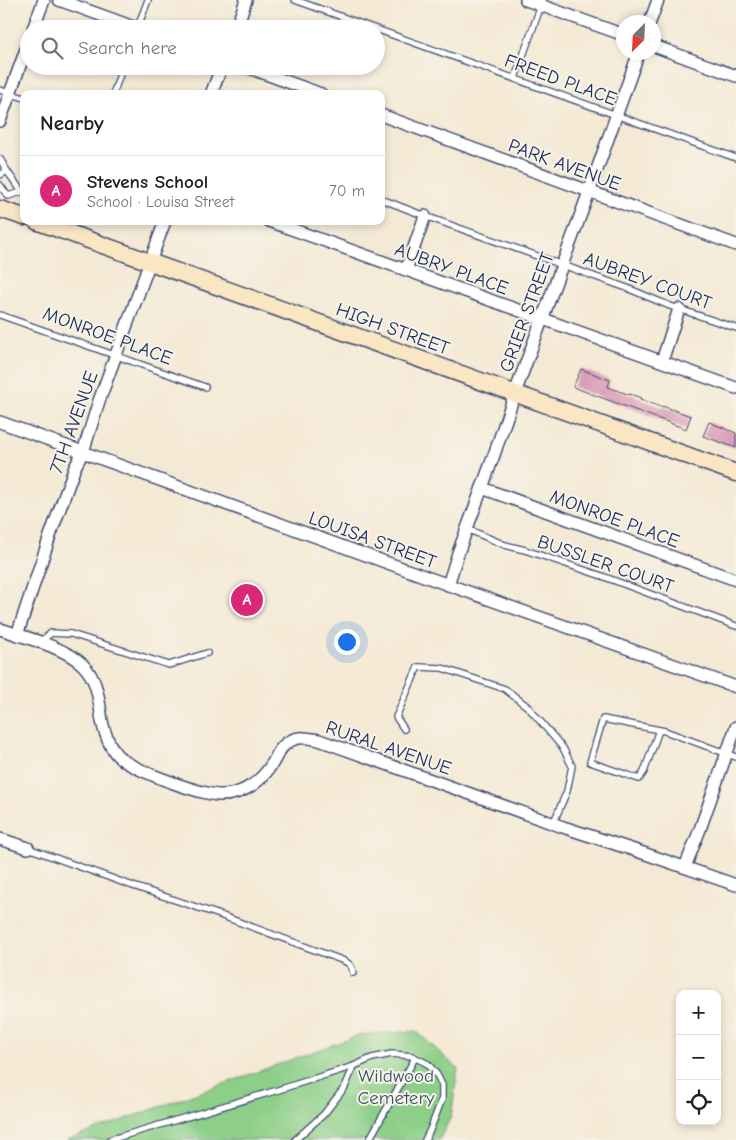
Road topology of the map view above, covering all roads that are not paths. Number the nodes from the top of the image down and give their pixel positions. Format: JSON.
{"nodes":[{"id":1,"x":44,"y":0,"type":"edge"},
{"id":2,"x":59,"y":0,"type":"edge"},
{"id":3,"x":148,"y":0,"type":"edge"},
{"id":4,"x":246,"y":0,"type":"edge"},
{"id":5,"x":295,"y":0,"type":"edge"},
{"id":6,"x":526,"y":0,"type":"edge"},
{"id":7,"x":658,"y":0,"type":"edge"},
{"id":8,"x":542,"y":3,"type":"edge"},
{"id":9,"x":653,"y":15,"type":"edge"},
{"id":10,"x":36,"y":20,"type":"edge"},
{"id":11,"x":115,"y":20,"type":"edge"},
{"id":12,"x":141,"y":20,"type":"edge"},
{"id":13,"x":239,"y":20,"type":"edge"},
{"id":14,"x":351,"y":20,"type":"edge"},
{"id":15,"x":385,"y":32,"type":"edge"},
{"id":16,"x":616,"y":32,"type":"edge"},
{"id":17,"x":661,"y":49,"type":"edge"},
{"id":18,"x":20,"y":60,"type":"edge"},
{"id":19,"x":636,"y":60,"type":"edge"},
{"id":20,"x":120,"y":75,"type":"edge"},
{"id":21,"x":218,"y":75,"type":"edge"},
{"id":22,"x":269,"y":75,"type":"edge"},
{"id":23,"x":736,"y":76,"type":"edge"},
{"id":24,"x":515,"y":78,"type":"junction"},
{"id":25,"x":114,"y":90,"type":"edge"},
{"id":26,"x":213,"y":90,"type":"edge"},
{"id":27,"x":310,"y":90,"type":"edge"},
{"id":28,"x":5,"y":91,"type":"edge"},
{"id":29,"x":20,"y":97,"type":"edge"},
{"id":30,"x":616,"y":115,"type":"junction"},
{"id":31,"x":385,"y":116,"type":"edge"},
{"id":32,"x":0,"y":121,"type":"edge"},
{"id":33,"x":736,"y":158,"type":"edge"},
{"id":34,"x":0,"y":159,"type":"edge"},
{"id":35,"x":8,"y":171,"type":"junction"},
{"id":36,"x":0,"y":175,"type":"edge"},
{"id":37,"x":0,"y":185,"type":"edge"},
{"id":38,"x":20,"y":189,"type":"edge"},
{"id":39,"x":589,"y":192,"type":"junction"},
{"id":40,"x":20,"y":194,"type":"edge"},
{"id":41,"x":2,"y":200,"type":"edge"},
{"id":42,"x":385,"y":201,"type":"edge"},
{"id":43,"x":20,"y":214,"type":"edge"},
{"id":44,"x":424,"y":219,"type":"junction"},
{"id":45,"x":50,"y":225,"type":"edge"},
{"id":46,"x":164,"y":225,"type":"edge"},
{"id":47,"x":296,"y":226,"type":"edge"},
{"id":48,"x":736,"y":245,"type":"edge"},
{"id":49,"x":150,"y":263,"type":"junction"},
{"id":50,"x":562,"y":264,"type":"junction"},
{"id":51,"x":406,"y":270,"type":"junction"},
{"id":52,"x":680,"y":309,"type":"junction"},
{"id":53,"x":0,"y":315,"type":"edge"},
{"id":54,"x":542,"y":319,"type":"junction"},
{"id":55,"x":736,"y":328,"type":"edge"},
{"id":56,"x":116,"y":356,"type":"junction"},
{"id":57,"x":662,"y":361,"type":"junction"},
{"id":58,"x":205,"y":387,"type":"dead end"},
{"id":59,"x":736,"y":388,"type":"edge"},
{"id":60,"x":515,"y":393,"type":"junction"},
{"id":61,"x":0,"y":422,"type":"edge"},
{"id":62,"x":83,"y":452,"type":"junction"},
{"id":63,"x":736,"y":473,"type":"edge"},
{"id":64,"x":482,"y":488,"type":"junction"},
{"id":65,"x":467,"y":529,"type":"junction"},
{"id":66,"x":736,"y":580,"type":"edge"},
{"id":67,"x":448,"y":585,"type":"junction"},
{"id":68,"x":736,"y":626,"type":"edge"},
{"id":69,"x":0,"y":629,"type":"edge"},
{"id":70,"x":16,"y":634,"type":"junction"},
{"id":71,"x":39,"y":642,"type":"junction"},
{"id":72,"x":208,"y":654,"type":"dead end"},
{"id":73,"x":736,"y":687,"type":"edge"},
{"id":74,"x":736,"y":727,"type":"edge"},
{"id":75,"x":404,"y":729,"type":"dead end"},
{"id":76,"x":660,"y":730,"type":"junction"},
{"id":77,"x":731,"y":756,"type":"edge"},
{"id":78,"x":553,"y":824,"type":"junction"},
{"id":79,"x":0,"y":839,"type":"edge"},
{"id":80,"x":28,"y":848,"type":"joint"},
{"id":81,"x":684,"y":867,"type":"junction"},
{"id":82,"x":736,"y":885,"type":"edge"},
{"id":83,"x":353,"y":973,"type":"dead end"},
{"id":84,"x":415,"y":1058,"type":"junction"},
{"id":85,"x":354,"y":1066,"type":"junction"},
{"id":86,"x":109,"y":1140,"type":"edge"},
{"id":87,"x":295,"y":1140,"type":"edge"},
{"id":88,"x":369,"y":1140,"type":"edge"},
{"id":89,"x":425,"y":1140,"type":"edge"}],
"edges":[{"from":1,"to":10,"type":"street"},
{"from":2,"to":11,"type":"street"},
{"from":3,"to":12,"type":"lane"},
{"from":4,"to":13,"type":"street"},
{"from":5,"to":14,"type":"lane","name":"FREED PLACE"},
{"from":6,"to":8,"type":"street"},
{"from":7,"to":9,"type":"street"},
{"from":8,"to":16,"type":"street"},
{"from":8,"to":24,"type":"lane"},
{"from":15,"to":24,"type":"lane","name":"FREED PLACE"},
{"from":17,"to":23,"type":"street"},
{"from":18,"to":28,"type":"street"},
{"from":19,"to":30,"type":"street","name":"GRIER STREET"},
{"from":20,"to":25,"type":"lane"},
{"from":21,"to":26,"type":"street"},
{"from":22,"to":27,"type":"street"},
{"from":24,"to":30,"type":"lane","name":"FREED PLACE"},
{"from":28,"to":29,"type":"lane"},
{"from":28,"to":32,"type":"street"},
{"from":30,"to":33,"type":"lane","name":"FREED PLACE"},
{"from":30,"to":39,"type":"street","name":"GRIER STREET"},
{"from":31,"to":39,"type":"street","name":"PARK AVENUE"},
{"from":34,"to":35,"type":"lane"},
{"from":35,"to":36,"type":"lane"},
{"from":35,"to":38,"type":"lane"},
{"from":37,"to":41,"type":"lane"},
{"from":39,"to":48,"type":"street","name":"PARK AVENUE"},
{"from":39,"to":50,"type":"street","name":"GRIER STREET"},
{"from":40,"to":41,"type":"lane"},
{"from":41,"to":43,"type":"main road"},
{"from":42,"to":44,"type":"lane","name":"AUBREY COURT"},
{"from":44,"to":50,"type":"lane","name":"AUBREY COURT"},
{"from":44,"to":51,"type":"street"},
{"from":45,"to":49,"type":"main road","name":"HIGH STREET"},
{"from":46,"to":49,"type":"street","name":"7TH AVENUE"},
{"from":47,"to":51,"type":"street","name":"AUBRY PLACE"},
{"from":49,"to":56,"type":"street","name":"7TH AVENUE"},
{"from":49,"to":60,"type":"main road","name":"HIGH STREET"},
{"from":50,"to":52,"type":"lane","name":"AUBREY COURT"},
{"from":50,"to":54,"type":"street","name":"GRIER STREET"},
{"from":51,"to":54,"type":"street","name":"AUBRY PLACE"},
{"from":52,"to":55,"type":"lane","name":"AUBREY COURT"},
{"from":52,"to":57,"type":"street"},
{"from":53,"to":56,"type":"lane","name":"MONROE PLACE"},
{"from":54,"to":57,"type":"street","name":"AUBRY PLACE"},
{"from":54,"to":60,"type":"street","name":"GRIER STREET"},
{"from":56,"to":58,"type":"lane","name":"MONROE PLACE"},
{"from":56,"to":62,"type":"street","name":"7TH AVENUE"},
{"from":57,"to":59,"type":"street","name":"AUBRY PLACE"},
{"from":60,"to":63,"type":"main road","name":"HIGH STREET"},
{"from":60,"to":64,"type":"street","name":"GRIER STREET"},
{"from":61,"to":62,"type":"street","name":"LOUISA STREET"},
{"from":62,"to":67,"type":"street","name":"LOUISA STREET"},
{"from":62,"to":70,"type":"street","name":"7TH AVENUE"},
{"from":64,"to":65,"type":"street","name":"GRIER STREET"},
{"from":64,"to":66,"type":"street","name":"MONROE PLACE"},
{"from":65,"to":67,"type":"street","name":"GRIER STREET"},
{"from":65,"to":68,"type":"lane","name":"BUSSLER COURT"},
{"from":67,"to":73,"type":"street","name":"LOUISA STREET"},
{"from":69,"to":70,"type":"street","name":"RURAL AVENUE"},
{"from":70,"to":71,"type":"street","name":"RURAL AVENUE"},
{"from":71,"to":72,"type":"lane"},
{"from":71,"to":78,"type":"street","name":"RURAL AVENUE"},
{"from":74,"to":77,"type":"street"},
{"from":75,"to":78,"type":"lane"},
{"from":76,"to":76,"type":"lane"},
{"from":76,"to":77,"type":"lane"},
{"from":77,"to":81,"type":"street"},
{"from":78,"to":81,"type":"street","name":"RURAL AVENUE"},
{"from":79,"to":80,"type":"street"},
{"from":80,"to":83,"type":"lane"},
{"from":81,"to":82,"type":"street","name":"RURAL AVENUE"},
{"from":84,"to":85,"type":"lane"},
{"from":84,"to":88,"type":"lane"},
{"from":84,"to":89,"type":"lane"},
{"from":85,"to":86,"type":"lane"},
{"from":85,"to":87,"type":"lane"}]}
